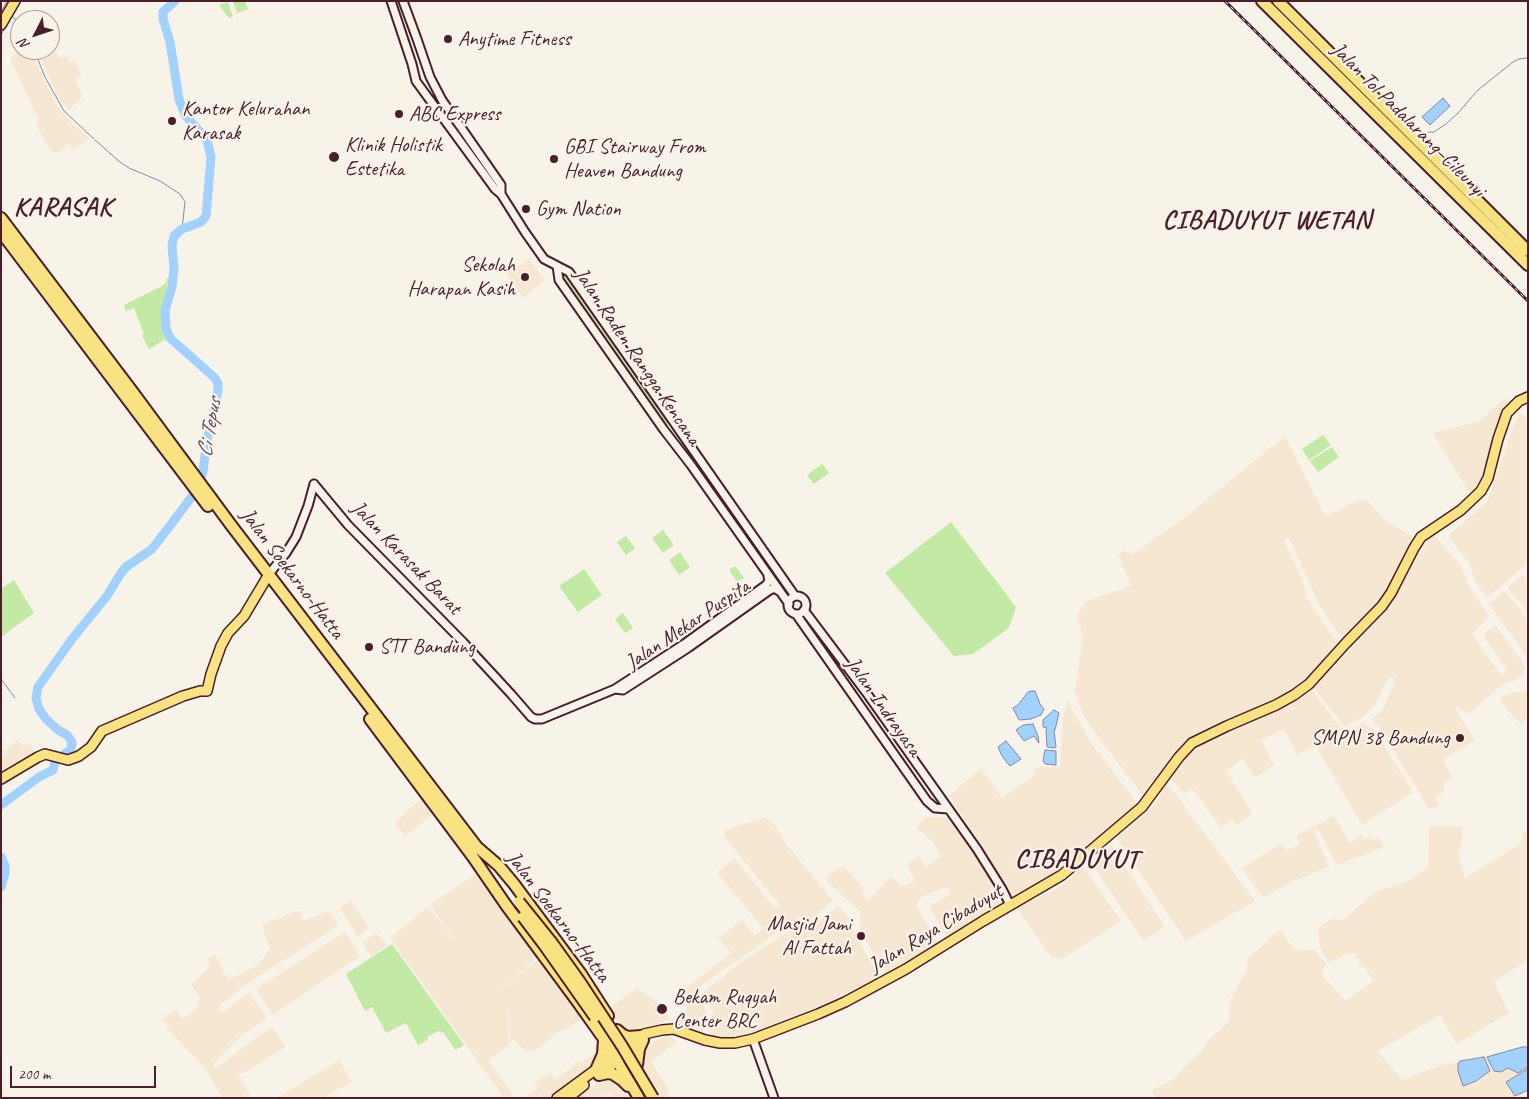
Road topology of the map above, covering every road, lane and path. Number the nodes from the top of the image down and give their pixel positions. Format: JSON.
{"nodes":[{"id":1,"x":15,"y":1,"type":"edge"},
{"id":2,"x":392,"y":1,"type":"edge"},
{"id":3,"x":403,"y":1,"type":"edge"},
{"id":4,"x":1262,"y":1,"type":"edge"},
{"id":5,"x":1281,"y":4,"type":"edge"},
{"id":6,"x":1,"y":25,"type":"edge"},
{"id":7,"x":501,"y":194,"type":"junction"},
{"id":8,"x":1,"y":218,"type":"edge"},
{"id":9,"x":1,"y":232,"type":"edge"},
{"id":10,"x":1528,"y":251,"type":"edge"},
{"id":11,"x":544,"y":259,"type":"junction"},
{"id":12,"x":1528,"y":265,"type":"edge"},
{"id":13,"x":557,"y":266,"type":"junction"},
{"id":14,"x":559,"y":280,"type":"junction"},
{"id":15,"x":129,"y":394,"type":"junction"},
{"id":16,"x":1528,"y":397,"type":"edge"},
{"id":17,"x":756,"y":540,"type":"junction"},
{"id":18,"x":748,"y":546,"type":"junction"},
{"id":19,"x":267,"y":576,"type":"junction"},
{"id":20,"x":768,"y":576,"type":"junction"},
{"id":21,"x":779,"y":591,"type":"junction"},
{"id":22,"x":795,"y":596,"type":"junction"},
{"id":23,"x":789,"y":604,"type":"junction"},
{"id":24,"x":804,"y":610,"type":"junction"},
{"id":25,"x":796,"y":614,"type":"junction"},
{"id":26,"x":686,"y":646,"type":"junction"},
{"id":27,"x":535,"y":719,"type":"joint"},
{"id":28,"x":398,"y":749,"type":"junction"},
{"id":29,"x":1,"y":779,"type":"edge"},
{"id":30,"x":948,"y":810,"type":"junction"},
{"id":31,"x":475,"y":852,"type":"junction"},
{"id":32,"x":517,"y":905,"type":"junction"},
{"id":33,"x":1010,"y":905,"type":"junction"},
{"id":34,"x":592,"y":990,"type":"junction"},
{"id":35,"x":577,"y":1001,"type":"junction"},
{"id":36,"x":617,"y":1030,"type":"junction"},
{"id":37,"x":642,"y":1038,"type":"junction"},
{"id":38,"x":604,"y":1039,"type":"junction"},
{"id":39,"x":753,"y":1039,"type":"junction"},
{"id":40,"x":628,"y":1049,"type":"junction"},
{"id":41,"x":616,"y":1058,"type":"junction"},
{"id":42,"x":637,"y":1065,"type":"junction"},
{"id":43,"x":597,"y":1072,"type":"junction"},
{"id":44,"x":557,"y":1098,"type":"edge"},
{"id":45,"x":568,"y":1098,"type":"edge"},
{"id":46,"x":639,"y":1098,"type":"edge"},
{"id":47,"x":646,"y":1098,"type":"edge"},
{"id":48,"x":655,"y":1098,"type":"edge"},
{"id":49,"x":774,"y":1098,"type":"edge"}],
"edges":[{"from":1,"to":6,"type":"main road"},
{"from":2,"to":7,"type":"street"},
{"from":3,"to":7,"type":"street"},
{"from":4,"to":12,"type":"highway","name":"Jalan Tol Padalarang–Cileunyi"},
{"from":5,"to":10,"type":"highway","name":"Jalan Tol Padalarang–Cileunyi"},
{"from":7,"to":11,"type":"street"},
{"from":8,"to":15,"type":"highway","name":"Jalan Soekarno-Hatta"},
{"from":9,"to":15,"type":"highway","name":"Jalan Soekarno-Hatta"},
{"from":11,"to":13,"type":"street"},
{"from":11,"to":14,"type":"street"},
{"from":13,"to":14,"type":"street","name":"Jalan Raden Rangga Kencana"},
{"from":13,"to":17,"type":"street","name":"Jalan Raden Rangga Kencana"},
{"from":14,"to":18,"type":"street","name":"Jalan Raden Rangga Kencana"},
{"from":15,"to":19,"type":"highway","name":"Jalan Soekarno-Hatta"},
{"from":16,"to":33,"type":"main road","name":"Jalan Raya Cibaduyut"},
{"from":17,"to":18,"type":"street"},
{"from":17,"to":22,"type":"street","name":"Jalan Raden Rangga Kencana"},
{"from":18,"to":20,"type":"street","name":"Jalan Raden Rangga Kencana"},
{"from":19,"to":27,"type":"street","name":"Jalan Karasak Barat"},
{"from":19,"to":28,"type":"highway","name":"Jalan Soekarno-Hatta"},
{"from":19,"to":29,"type":"main road"},
{"from":20,"to":21,"type":"street","name":"Jalan Raden Rangga Kencana"},
{"from":20,"to":26,"type":"street","name":"Jalan Mekar Puspita"},
{"from":21,"to":23,"type":"street","name":"Jalan Raden Rangga Kencana"},
{"from":21,"to":26,"type":"street","name":"Jalan Mekar Puspita"},
{"from":22,"to":23,"type":"street"},
{"from":22,"to":24,"type":"street"},
{"from":23,"to":25,"type":"street"},
{"from":24,"to":25,"type":"street"},
{"from":24,"to":30,"type":"street","name":"Jalan Indrayasa"},
{"from":25,"to":30,"type":"street","name":"Jalan Indrayasa"},
{"from":26,"to":27,"type":"street","name":"Jalan Mekar Puspita"},
{"from":28,"to":31,"type":"highway","name":"Jalan Soekarno-Hatta"},
{"from":28,"to":31,"type":"highway","name":"Jalan Soekarno-Hatta"},
{"from":30,"to":33,"type":"street","name":"Jalan Indrayasa"},
{"from":31,"to":32,"type":"highway"},
{"from":31,"to":34,"type":"highway","name":"Jalan Soekarno-Hatta"},
{"from":31,"to":35,"type":"highway","name":"Jalan Soekarno-Hatta"},
{"from":32,"to":47,"type":"highway","bridge":true},
{"from":32,"to":48,"type":"highway","bridge":true},
{"from":33,"to":39,"type":"main road","name":"Jalan Raya Cibaduyut"},
{"from":34,"to":35,"type":"highway"},
{"from":34,"to":36,"type":"highway","name":"Jalan Soekarno-Hatta"},
{"from":35,"to":38,"type":"highway","name":"Jalan Soekarno-Hatta"},
{"from":36,"to":37,"type":"highway"},
{"from":36,"to":40,"type":"highway","name":"Jalan Soekarno-Hatta"},
{"from":37,"to":39,"type":"main road","name":"Jalan Raya Cibaduyut"},
{"from":37,"to":40,"type":"main road","name":"Jalan Raya Cibaduyut"},
{"from":37,"to":42,"type":"highway"},
{"from":38,"to":41,"type":"highway","name":"Jalan Soekarno-Hatta"},
{"from":38,"to":43,"type":"highway"},
{"from":39,"to":49,"type":"street"},
{"from":40,"to":41,"type":"main road","name":"Jalan Raya Cibaduyut"},
{"from":40,"to":42,"type":"highway","name":"Jalan Soekarno-Hatta"},
{"from":41,"to":43,"type":"main road","name":"Jalan Raya Cibaduyut"},
{"from":41,"to":46,"type":"highway","name":"Jalan Soekarno-Hatta"},
{"from":42,"to":48,"type":"highway","name":"Jalan Soekarno-Hatta"},
{"from":43,"to":44,"type":"main road"},
{"from":43,"to":45,"type":"main road"},
{"from":43,"to":46,"type":"highway"}]}
